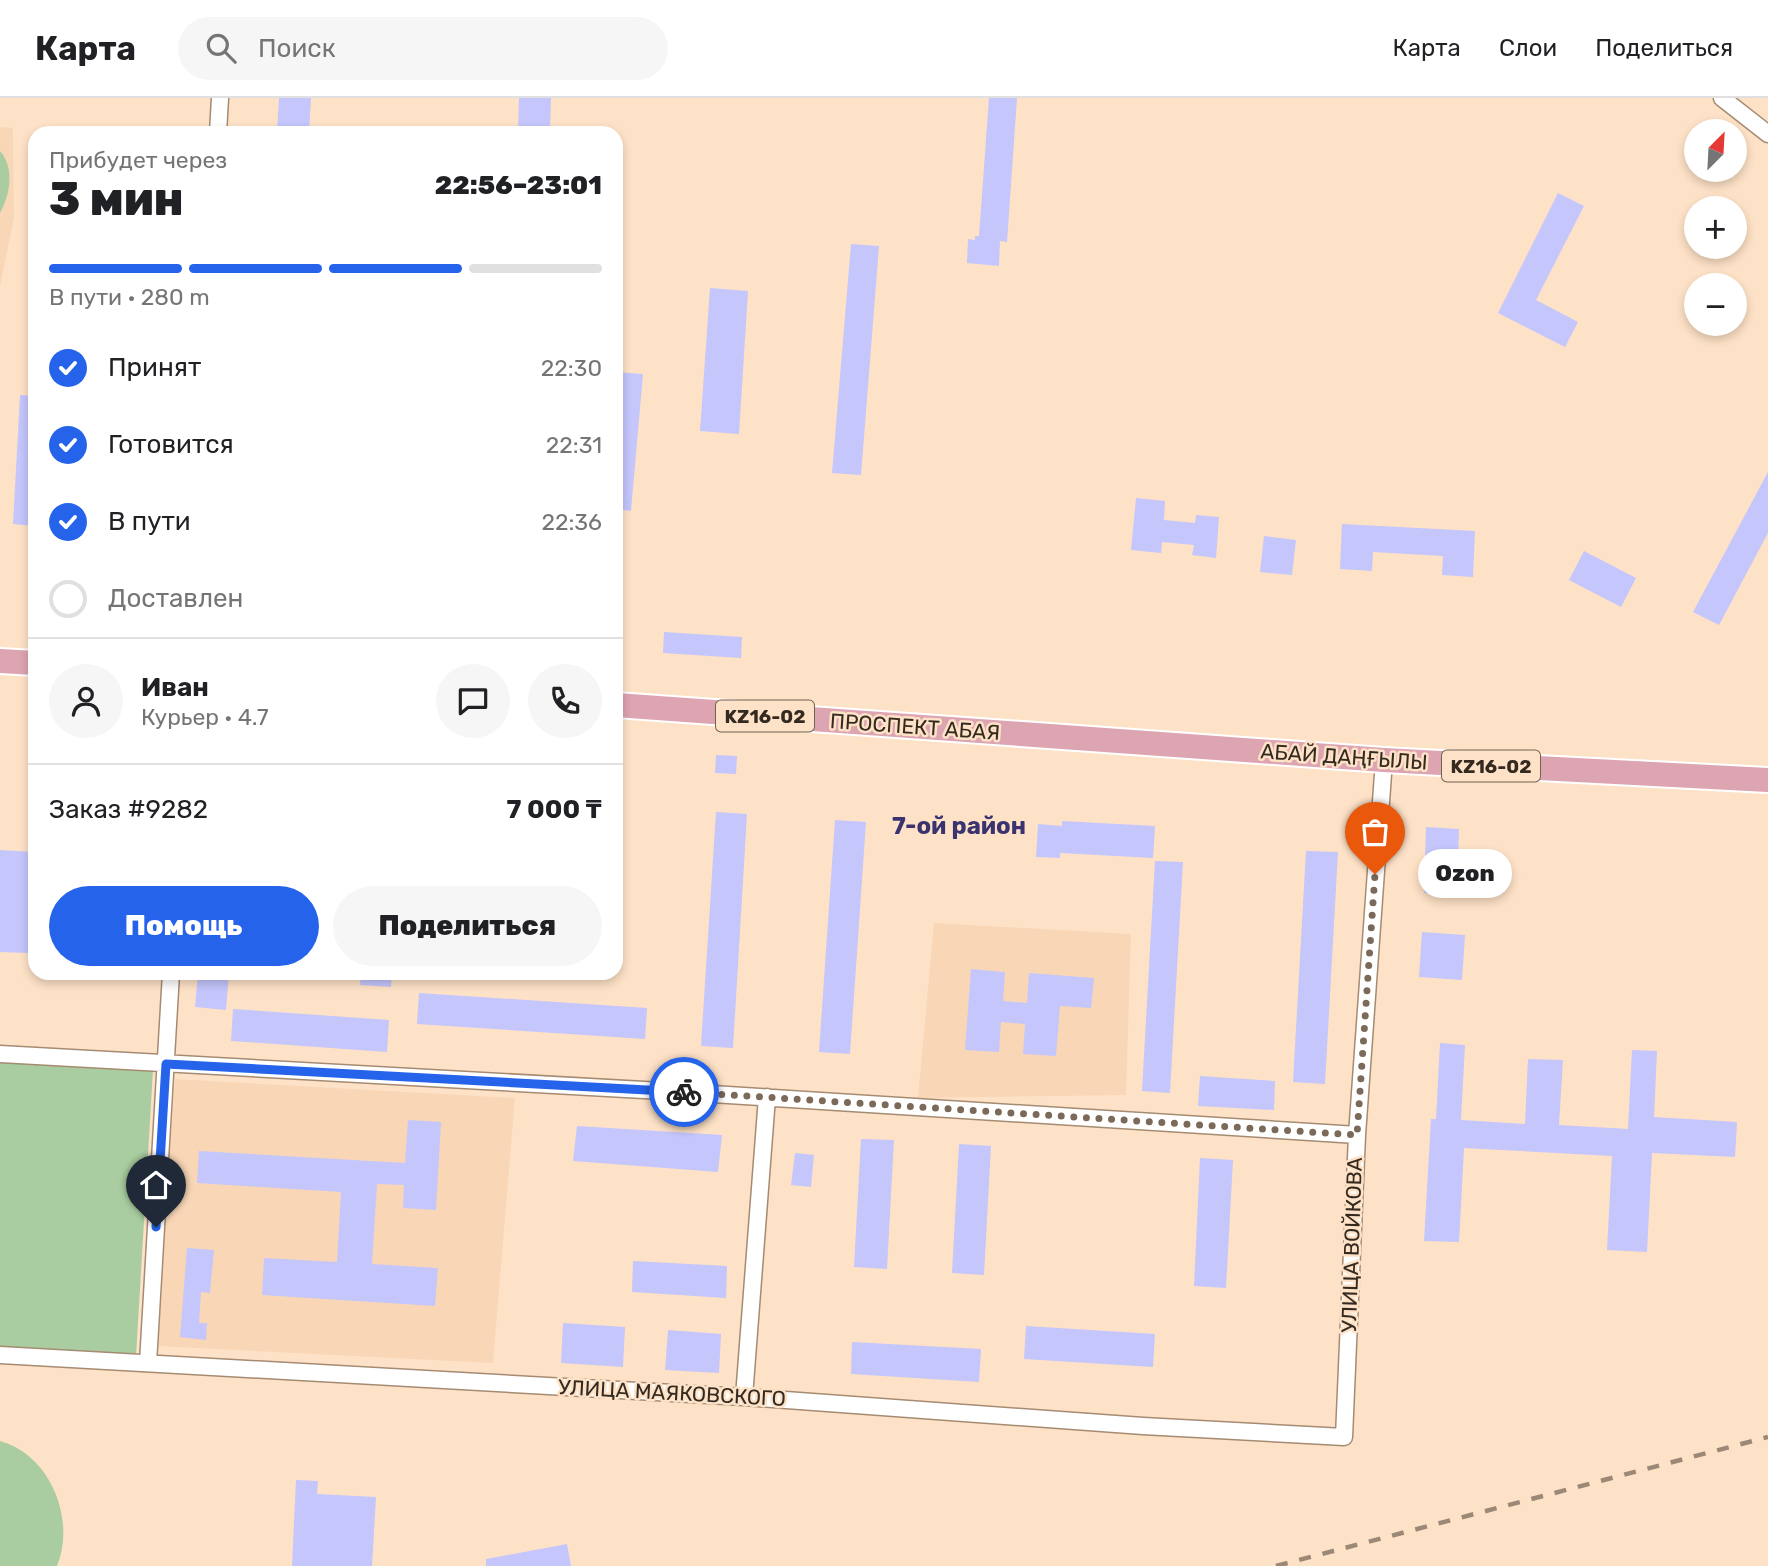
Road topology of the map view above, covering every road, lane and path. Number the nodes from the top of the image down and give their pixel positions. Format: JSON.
{"nodes":[{"id":1,"x":220,"y":98,"type":"edge"},
{"id":2,"x":1722,"y":98,"type":"edge"},
{"id":3,"x":218,"y":126,"type":"edge"},
{"id":4,"x":1768,"y":134,"type":"edge"},
{"id":5,"x":0,"y":661,"type":"edge"},
{"id":6,"x":28,"y":663,"type":"edge"},
{"id":7,"x":623,"y":706,"type":"edge"},
{"id":8,"x":1214,"y":748,"type":"joint"},
{"id":9,"x":1384,"y":760,"type":"junction"},
{"id":10,"x":1768,"y":780,"type":"edge"},
{"id":11,"x":171,"y":980,"type":"edge"},
{"id":12,"x":0,"y":1054,"type":"edge"},
{"id":13,"x":166,"y":1064,"type":"junction"},
{"id":14,"x":767,"y":1097,"type":"junction"},
{"id":15,"x":1357,"y":1135,"type":"junction"},
{"id":16,"x":0,"y":1355,"type":"edge"},
{"id":17,"x":148,"y":1363,"type":"junction"},
{"id":18,"x":744,"y":1397,"type":"junction"},
{"id":19,"x":1344,"y":1437,"type":"joint"}],
"edges":[{"from":1,"to":3,"type":"street"},
{"from":2,"to":4,"type":"street"},
{"from":5,"to":6,"type":"main road"},
{"from":7,"to":8,"type":"main road","name":"ПРОСПЕКТ АБАЯ","number":"KZ16-02"},
{"from":8,"to":9,"type":"main road","name":"АБАЙ ДАҢҒЫЛЫ","number":"KZ16-02"},
{"from":9,"to":10,"type":"main road","name":"АБАЙ ДАҢҒЫЛЫ","number":"KZ16-02"},
{"from":9,"to":15,"type":"street","name":"УЛИЦА ВОЙКОВА"},
{"from":11,"to":13,"type":"street"},
{"from":12,"to":13,"type":"street"},
{"from":13,"to":14,"type":"street"},
{"from":13,"to":17,"type":"street"},
{"from":14,"to":15,"type":"street"},
{"from":14,"to":18,"type":"street"},
{"from":15,"to":19,"type":"street","name":"УЛИЦА ВОЙКОВА"},
{"from":16,"to":17,"type":"street","name":"УЛИЦА МАЯКОВСКОГО"},
{"from":17,"to":18,"type":"street","name":"УЛИЦА МАЯКОВСКОГО"},
{"from":18,"to":19,"type":"street","name":"УЛИЦА МАЯКОВСКОГО"}]}
